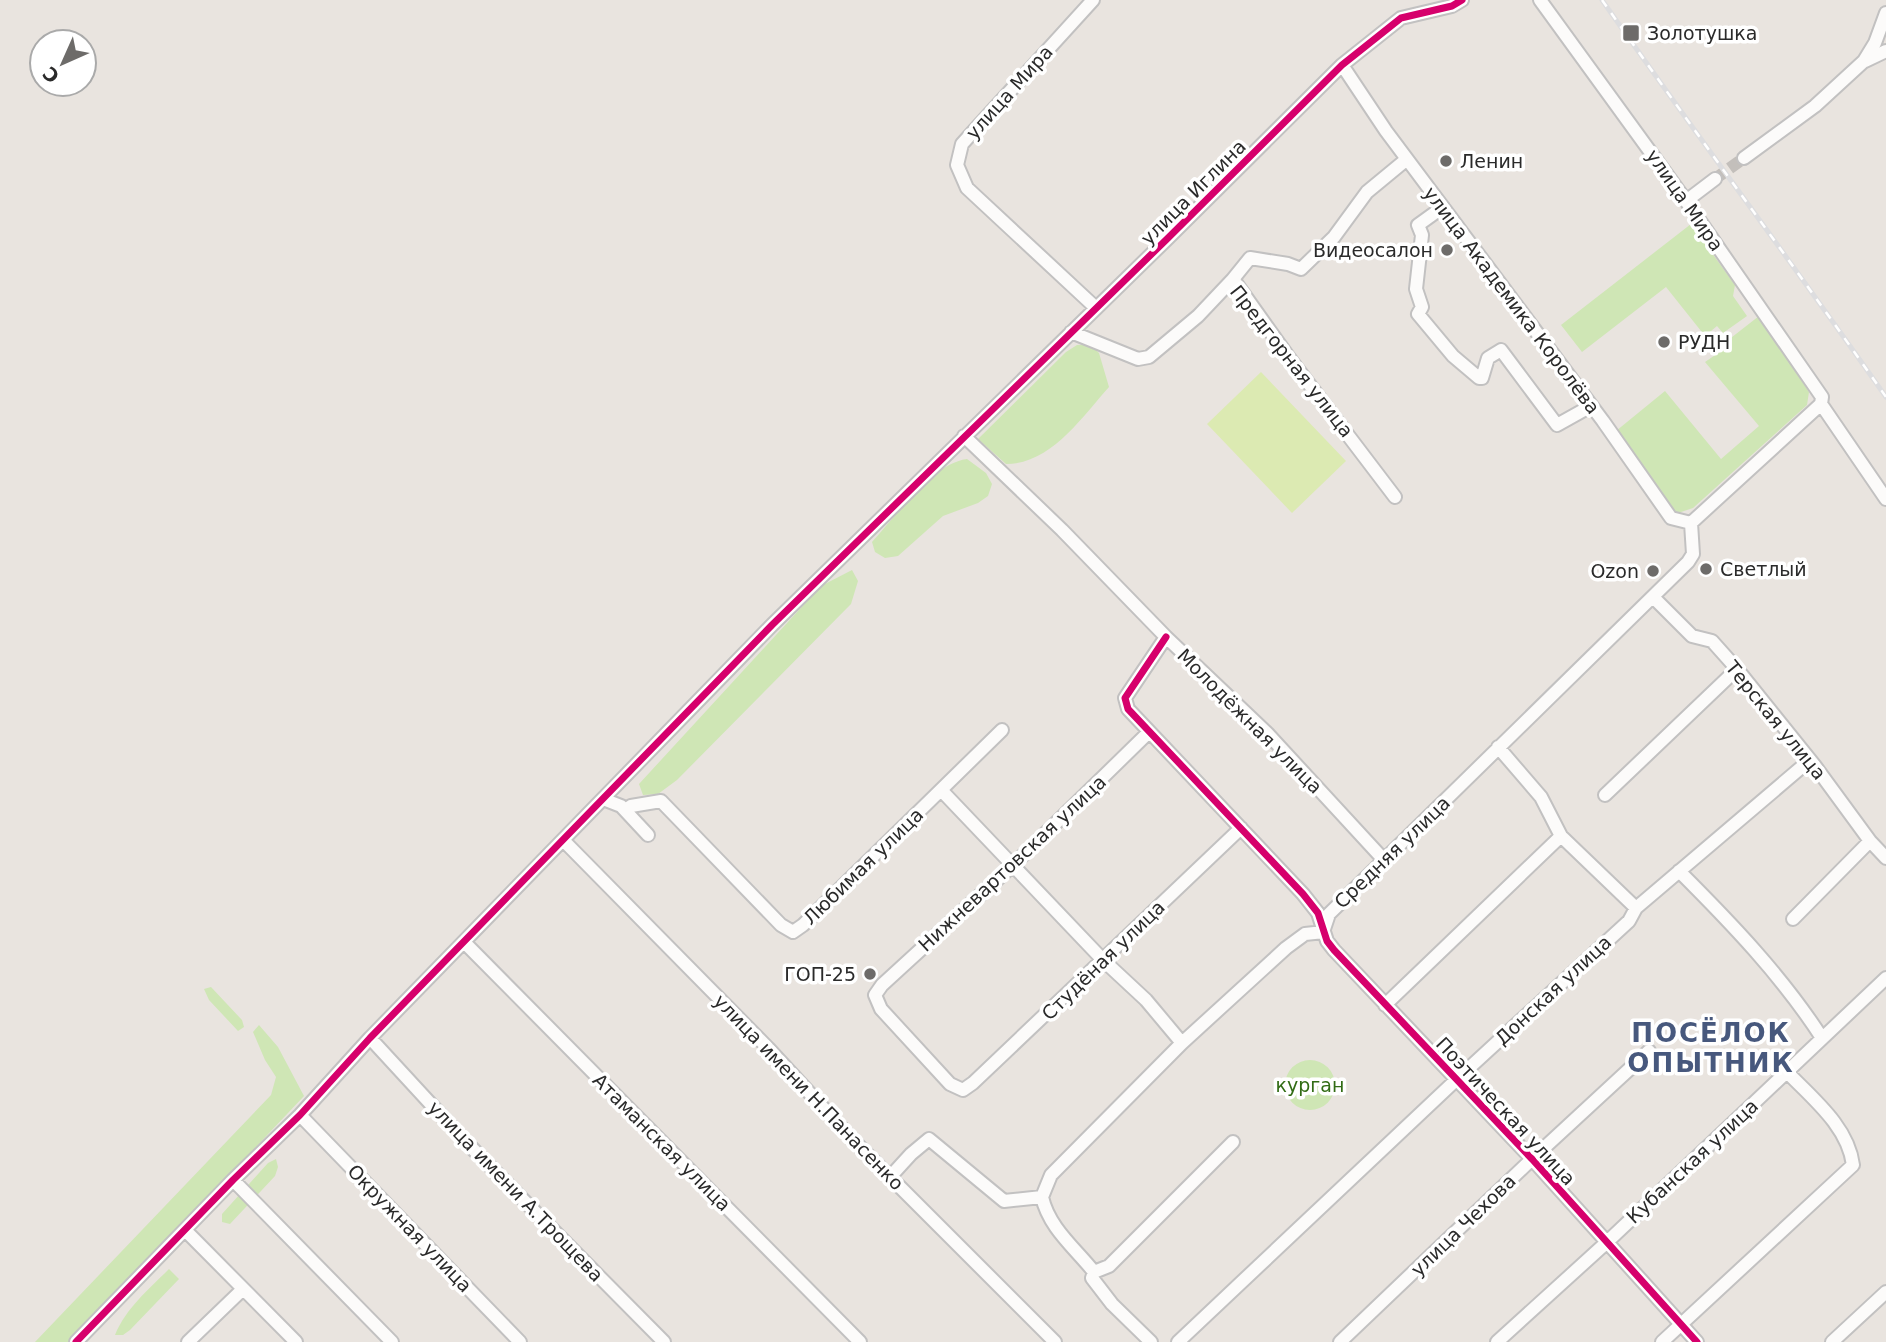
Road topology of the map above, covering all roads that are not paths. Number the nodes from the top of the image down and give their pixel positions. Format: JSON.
{"nodes":[{"id":1,"x":1093,"y":0,"type":"edge"},
{"id":2,"x":1462,"y":0,"type":"edge"},
{"id":3,"x":1541,"y":0,"type":"edge"},
{"id":4,"x":1886,"y":13,"type":"edge"},
{"id":5,"x":1886,"y":51,"type":"edge"},
{"id":6,"x":1864,"y":61,"type":"junction"},
{"id":7,"x":1342,"y":65,"type":"junction"},
{"id":8,"x":1744,"y":158,"type":"tunnel mouth"},
{"id":9,"x":1407,"y":159,"type":"junction"},
{"id":10,"x":1715,"y":179,"type":"tunnel mouth"},
{"id":11,"x":1686,"y":201,"type":"junction"},
{"id":12,"x":1443,"y":206,"type":"junction"},
{"id":13,"x":1233,"y":279,"type":"junction"},
{"id":14,"x":1096,"y":308,"type":"junction"},
{"id":15,"x":1071,"y":332,"type":"junction"},
{"id":16,"x":1821,"y":404,"type":"junction"},
{"id":17,"x":1591,"y":406,"type":"junction"},
{"id":18,"x":964,"y":436,"type":"junction"},
{"id":19,"x":1395,"y":497,"type":"dead end"},
{"id":20,"x":1886,"y":499,"type":"edge"},
{"id":21,"x":1690,"y":523,"type":"junction"},
{"id":22,"x":1653,"y":597,"type":"junction"},
{"id":23,"x":1167,"y":637,"type":"junction"},
{"id":24,"x":1737,"y":669,"type":"junction"},
{"id":25,"x":1002,"y":730,"type":"dead end"},
{"id":26,"x":1149,"y":732,"type":"junction"},
{"id":27,"x":1498,"y":747,"type":"junction"},
{"id":28,"x":1810,"y":760,"type":"junction"},
{"id":29,"x":942,"y":791,"type":"junction"},
{"id":30,"x":1605,"y":795,"type":"dead end"},
{"id":31,"x":603,"y":799,"type":"junction"},
{"id":32,"x":625,"y":810,"type":"junction"},
{"id":33,"x":1241,"y":828,"type":"junction"},
{"id":34,"x":648,"y":835,"type":"dead end"},
{"id":35,"x":1561,"y":836,"type":"junction"},
{"id":36,"x":563,"y":840,"type":"junction"},
{"id":37,"x":1870,"y":841,"type":"junction"},
{"id":38,"x":1886,"y":858,"type":"edge"},
{"id":39,"x":1384,"y":860,"type":"junction"},
{"id":40,"x":1013,"y":865,"type":"junction"},
{"id":41,"x":1679,"y":871,"type":"junction"},
{"id":42,"x":1636,"y":908,"type":"junction"},
{"id":43,"x":1793,"y":919,"type":"dead end"},
{"id":44,"x":1324,"y":932,"type":"junction"},
{"id":45,"x":464,"y":943,"type":"junction"},
{"id":46,"x":1103,"y":960,"type":"junction"},
{"id":47,"x":1886,"y":978,"type":"edge"},
{"id":48,"x":1385,"y":1005,"type":"junction"},
{"id":49,"x":370,"y":1038,"type":"junction"},
{"id":50,"x":1822,"y":1038,"type":"junction"},
{"id":51,"x":1182,"y":1043,"type":"junction"},
{"id":52,"x":1649,"y":1052,"type":"dead end"},
{"id":53,"x":1786,"y":1072,"type":"junction"},
{"id":54,"x":1456,"y":1080,"type":"junction"},
{"id":55,"x":962,"y":1090,"type":"joint"},
{"id":56,"x":300,"y":1115,"type":"junction"},
{"id":57,"x":1233,"y":1142,"type":"dead end"},
{"id":58,"x":1532,"y":1159,"type":"junction"},
{"id":59,"x":890,"y":1177,"type":"junction"},
{"id":60,"x":233,"y":1180,"type":"junction"},
{"id":61,"x":1042,"y":1197,"type":"junction"},
{"id":62,"x":185,"y":1230,"type":"junction"},
{"id":63,"x":1606,"y":1243,"type":"junction"},
{"id":64,"x":1093,"y":1275,"type":"junction"},
{"id":65,"x":243,"y":1289,"type":"junction"},
{"id":66,"x":1886,"y":1292,"type":"edge"},
{"id":67,"x":1681,"y":1324,"type":"junction"},
{"id":68,"x":76,"y":1342,"type":"edge"},
{"id":69,"x":188,"y":1342,"type":"edge"},
{"id":70,"x":296,"y":1342,"type":"edge"},
{"id":71,"x":392,"y":1342,"type":"edge"},
{"id":72,"x":520,"y":1342,"type":"edge"},
{"id":73,"x":664,"y":1342,"type":"edge"},
{"id":74,"x":860,"y":1342,"type":"edge"},
{"id":75,"x":1055,"y":1342,"type":"edge"},
{"id":76,"x":1151,"y":1342,"type":"edge"},
{"id":77,"x":1178,"y":1342,"type":"edge"},
{"id":78,"x":1339,"y":1342,"type":"edge"},
{"id":79,"x":1497,"y":1342,"type":"edge"},
{"id":80,"x":1661,"y":1342,"type":"edge"},
{"id":81,"x":1697,"y":1342,"type":"edge"},
{"id":82,"x":1832,"y":1342,"type":"edge"}],
"edges":[{"from":1,"to":14,"type":"street","name":"улица Мира"},
{"from":2,"to":7,"type":"street","name":"улица Иглина"},
{"from":3,"to":11,"type":"street","name":"улица Мира"},
{"from":4,"to":6,"type":"street"},
{"from":5,"to":6,"type":"street"},
{"from":6,"to":8,"type":"street"},
{"from":7,"to":9,"type":"street","name":"улица Академика Королёва"},
{"from":7,"to":14,"type":"street","name":"улица Иглина"},
{"from":9,"to":12,"type":"street","name":"улица Академика Королёва"},
{"from":9,"to":13,"type":"street"},
{"from":10,"to":11,"type":"street"},
{"from":11,"to":16,"type":"street","name":"улица Мира"},
{"from":12,"to":17,"type":"street","name":"улица Академика Королёва"},
{"from":12,"to":17,"type":"street"},
{"from":13,"to":15,"type":"street","name":"Предгорная улица"},
{"from":13,"to":19,"type":"street","name":"Предгорная улица"},
{"from":14,"to":15,"type":"street","name":"улица Иглина"},
{"from":15,"to":18,"type":"street","name":"улица Иглина"},
{"from":16,"to":20,"type":"street","name":"улица Мира"},
{"from":16,"to":21,"type":"street"},
{"from":17,"to":21,"type":"street","name":"улица Академика Королёва"},
{"from":18,"to":23,"type":"street","name":"Молодёжная улица"},
{"from":18,"to":31,"type":"street","name":"улица Иглина"},
{"from":21,"to":22,"type":"street","name":"Средняя улица"},
{"from":22,"to":24,"type":"street","name":"Терская улица"},
{"from":22,"to":27,"type":"street","name":"Средняя улица"},
{"from":23,"to":26,"type":"street","name":"Поэтическая улица"},
{"from":23,"to":39,"type":"street","name":"Молодёжная улица"},
{"from":24,"to":28,"type":"street","name":"Терская улица"},
{"from":24,"to":30,"type":"street"},
{"from":25,"to":29,"type":"street","name":"Любимая улица"},
{"from":26,"to":33,"type":"street","name":"Поэтическая улица"},
{"from":26,"to":40,"type":"street","name":"Нижневартовская улица"},
{"from":27,"to":35,"type":"street"},
{"from":27,"to":39,"type":"street","name":"Средняя улица"},
{"from":28,"to":37,"type":"street","name":"Терская улица"},
{"from":28,"to":41,"type":"street","name":"Донская улица"},
{"from":29,"to":32,"type":"street","name":"Любимая улица"},
{"from":29,"to":40,"type":"street"},
{"from":31,"to":32,"type":"street"},
{"from":31,"to":36,"type":"street","name":"улица Иглина"},
{"from":32,"to":34,"type":"street"},
{"from":33,"to":44,"type":"street","name":"Поэтическая улица"},
{"from":33,"to":46,"type":"street","name":"Студёная улица"},
{"from":35,"to":42,"type":"street"},
{"from":35,"to":48,"type":"street"},
{"from":36,"to":45,"type":"street","name":"улица Иглина"},
{"from":36,"to":59,"type":"street","name":"улица имени Н.Панасенко"},
{"from":37,"to":38,"type":"street","name":"Терская улица"},
{"from":37,"to":43,"type":"street"},
{"from":39,"to":44,"type":"street","name":"Средняя улица"},
{"from":40,"to":46,"type":"street"},
{"from":40,"to":55,"type":"street","name":"Нижневартовская улица"},
{"from":41,"to":42,"type":"street","name":"Донская улица"},
{"from":41,"to":50,"type":"street"},
{"from":42,"to":54,"type":"street","name":"Донская улица"},
{"from":44,"to":48,"type":"street","name":"Поэтическая улица"},
{"from":44,"to":51,"type":"street","name":"Средняя улица"},
{"from":45,"to":49,"type":"street","name":"улица Иглина"},
{"from":45,"to":74,"type":"street","name":"Атаманская улица"},
{"from":46,"to":51,"type":"street"},
{"from":46,"to":55,"type":"street","name":"Студёная улица"},
{"from":47,"to":50,"type":"street","name":"Кубанская улица"},
{"from":48,"to":54,"type":"street","name":"Поэтическая улица"},
{"from":49,"to":56,"type":"street","name":"улица Иглина"},
{"from":49,"to":73,"type":"street","name":"улица имени А.Трощева"},
{"from":50,"to":53,"type":"street","name":"Кубанская улица"},
{"from":51,"to":61,"type":"street","name":"Средняя улица"},
{"from":52,"to":58,"type":"street","name":"улица Чехова"},
{"from":53,"to":63,"type":"street","name":"Кубанская улица"},
{"from":53,"to":67,"type":"street"},
{"from":54,"to":58,"type":"street","name":"Поэтическая улица"},
{"from":54,"to":77,"type":"street","name":"Донская улица"},
{"from":56,"to":60,"type":"street","name":"улица Иглина"},
{"from":56,"to":72,"type":"street","name":"Окружная улица"},
{"from":57,"to":64,"type":"street"},
{"from":58,"to":63,"type":"street","name":"Поэтическая улица"},
{"from":58,"to":78,"type":"street","name":"улица Чехова"},
{"from":59,"to":61,"type":"street"},
{"from":59,"to":75,"type":"street","name":"улица имени Н.Панасенко"},
{"from":60,"to":62,"type":"street","name":"улица Иглина"},
{"from":60,"to":71,"type":"street"},
{"from":61,"to":64,"type":"street"},
{"from":62,"to":65,"type":"street"},
{"from":62,"to":68,"type":"street","name":"улица Иглина"},
{"from":63,"to":67,"type":"street","name":"Поэтическая улица"},
{"from":63,"to":79,"type":"street","name":"Кубанская улица"},
{"from":64,"to":76,"type":"street"},
{"from":65,"to":69,"type":"street"},
{"from":65,"to":70,"type":"street"},
{"from":66,"to":82,"type":"street"},
{"from":67,"to":80,"type":"street"},
{"from":67,"to":81,"type":"street","name":"Поэтическая улица"}]}
